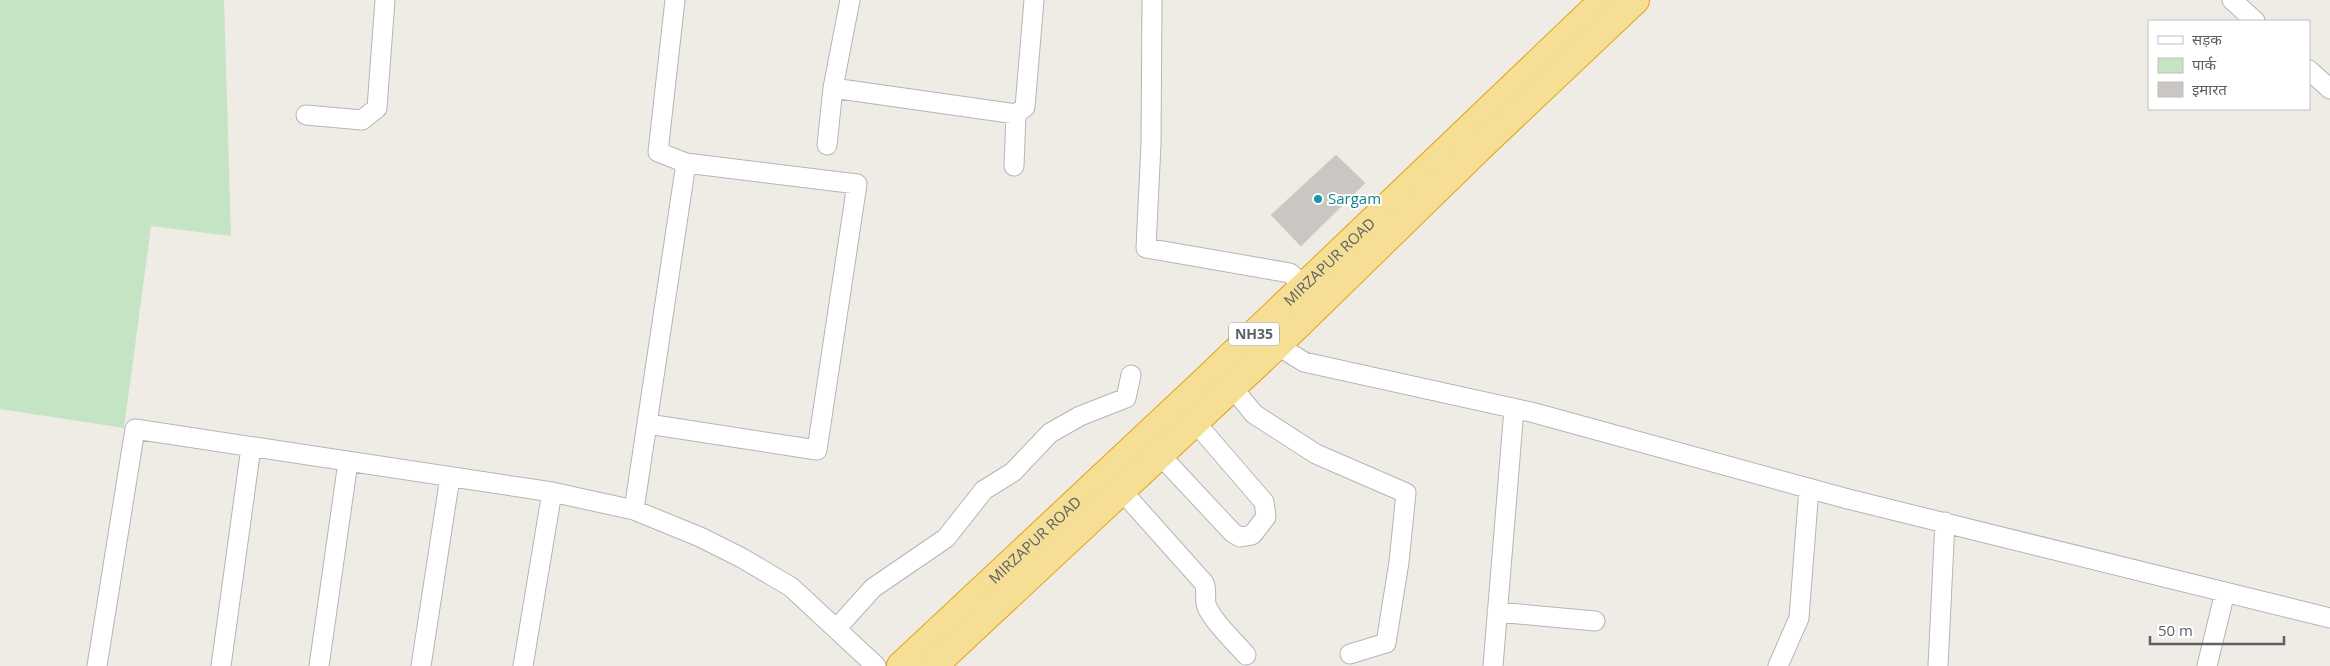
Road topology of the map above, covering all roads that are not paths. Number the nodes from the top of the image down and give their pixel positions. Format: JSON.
{"nodes":[{"id":1,"x":385,"y":0,"type":"edge"},
{"id":2,"x":675,"y":0,"type":"edge"},
{"id":3,"x":850,"y":0,"type":"edge"},
{"id":4,"x":1034,"y":0,"type":"edge"},
{"id":5,"x":1152,"y":0,"type":"edge"},
{"id":6,"x":1604,"y":0,"type":"edge"},
{"id":7,"x":1635,"y":0,"type":"edge"},
{"id":8,"x":2232,"y":0,"type":"edge"},
{"id":9,"x":2254,"y":20,"type":"edge"},
{"id":10,"x":2310,"y":71,"type":"edge"},
{"id":11,"x":833,"y":88,"type":"junction"},
{"id":12,"x":2330,"y":90,"type":"edge"},
{"id":13,"x":1016,"y":114,"type":"junction"},
{"id":14,"x":306,"y":115,"type":"dead end"},
{"id":15,"x":827,"y":145,"type":"dead end"},
{"id":16,"x":686,"y":163,"type":"junction"},
{"id":17,"x":1014,"y":166,"type":"dead end"},
{"id":18,"x":1312,"y":294,"type":"junction"},
{"id":19,"x":1277,"y":345,"type":"junction"},
{"id":20,"x":1131,"y":375,"type":"dead end"},
{"id":21,"x":1232,"y":388,"type":"junction"},
{"id":22,"x":1514,"y":408,"type":"junction"},
{"id":23,"x":1195,"y":422,"type":"junction"},
{"id":24,"x":648,"y":424,"type":"junction"},
{"id":25,"x":251,"y":447,"type":"junction"},
{"id":26,"x":1160,"y":455,"type":"junction"},
{"id":27,"x":348,"y":462,"type":"junction"},
{"id":28,"x":450,"y":477,"type":"junction"},
{"id":29,"x":1809,"y":488,"type":"junction"},
{"id":30,"x":1122,"y":491,"type":"junction"},
{"id":31,"x":552,"y":492,"type":"junction"},
{"id":32,"x":634,"y":510,"type":"junction"},
{"id":33,"x":1945,"y":522,"type":"junction"},
{"id":34,"x":2226,"y":592,"type":"junction"},
{"id":35,"x":1497,"y":612,"type":"junction"},
{"id":36,"x":2330,"y":618,"type":"edge"},
{"id":37,"x":1595,"y":621,"type":"dead end"},
{"id":38,"x":836,"y":629,"type":"junction"},
{"id":39,"x":1350,"y":654,"type":"dead end"},
{"id":40,"x":1246,"y":655,"type":"dead end"},
{"id":41,"x":97,"y":666,"type":"edge"},
{"id":42,"x":221,"y":666,"type":"edge"},
{"id":43,"x":319,"y":666,"type":"edge"},
{"id":44,"x":421,"y":666,"type":"edge"},
{"id":45,"x":523,"y":666,"type":"edge"},
{"id":46,"x":876,"y":666,"type":"edge"},
{"id":47,"x":901,"y":666,"type":"edge"},
{"id":48,"x":933,"y":666,"type":"edge"},
{"id":49,"x":1493,"y":666,"type":"edge"},
{"id":50,"x":1778,"y":666,"type":"edge"},
{"id":51,"x":1938,"y":666,"type":"edge"},
{"id":52,"x":2207,"y":666,"type":"edge"}],
"edges":[{"from":1,"to":14,"type":"street"},
{"from":2,"to":16,"type":"street"},
{"from":3,"to":11,"type":"street"},
{"from":4,"to":13,"type":"street"},
{"from":5,"to":18,"type":"street"},
{"from":6,"to":18,"type":"highway","name":"MIRZAPUR ROAD","number":"NH35"},
{"from":7,"to":18,"type":"highway","name":"MIRZAPUR ROAD","number":"NH35"},
{"from":8,"to":9,"type":"street"},
{"from":10,"to":12,"type":"street"},
{"from":11,"to":13,"type":"street"},
{"from":11,"to":15,"type":"street"},
{"from":13,"to":17,"type":"street"},
{"from":16,"to":24,"type":"street"},
{"from":16,"to":24,"type":"street"},
{"from":18,"to":19,"type":"highway","name":"MIRZAPUR ROAD","number":"NH35"},
{"from":18,"to":47,"type":"highway","name":"MIRZAPUR ROAD","number":"NH35"},
{"from":19,"to":21,"type":"highway","name":"MIRZAPUR ROAD","number":"NH35"},
{"from":19,"to":22,"type":"street"},
{"from":20,"to":38,"type":"street"},
{"from":21,"to":23,"type":"highway","name":"MIRZAPUR ROAD","number":"NH35"},
{"from":21,"to":39,"type":"street"},
{"from":22,"to":29,"type":"street"},
{"from":22,"to":35,"type":"street"},
{"from":23,"to":26,"type":"highway","name":"MIRZAPUR ROAD","number":"NH35"},
{"from":23,"to":26,"type":"street"},
{"from":24,"to":32,"type":"street"},
{"from":25,"to":27,"type":"street"},
{"from":25,"to":41,"type":"street"},
{"from":25,"to":42,"type":"street"},
{"from":26,"to":30,"type":"highway","name":"MIRZAPUR ROAD","number":"NH35"},
{"from":27,"to":28,"type":"street"},
{"from":27,"to":43,"type":"street"},
{"from":28,"to":31,"type":"street"},
{"from":28,"to":44,"type":"street"},
{"from":29,"to":33,"type":"street"},
{"from":29,"to":50,"type":"street"},
{"from":30,"to":40,"type":"street"},
{"from":30,"to":48,"type":"highway","name":"MIRZAPUR ROAD","number":"NH35"},
{"from":31,"to":32,"type":"street"},
{"from":31,"to":45,"type":"street"},
{"from":32,"to":38,"type":"street"},
{"from":33,"to":34,"type":"street"},
{"from":33,"to":51,"type":"street"},
{"from":34,"to":36,"type":"street"},
{"from":34,"to":52,"type":"street"},
{"from":35,"to":37,"type":"street"},
{"from":35,"to":49,"type":"street"},
{"from":38,"to":46,"type":"street"}]}
